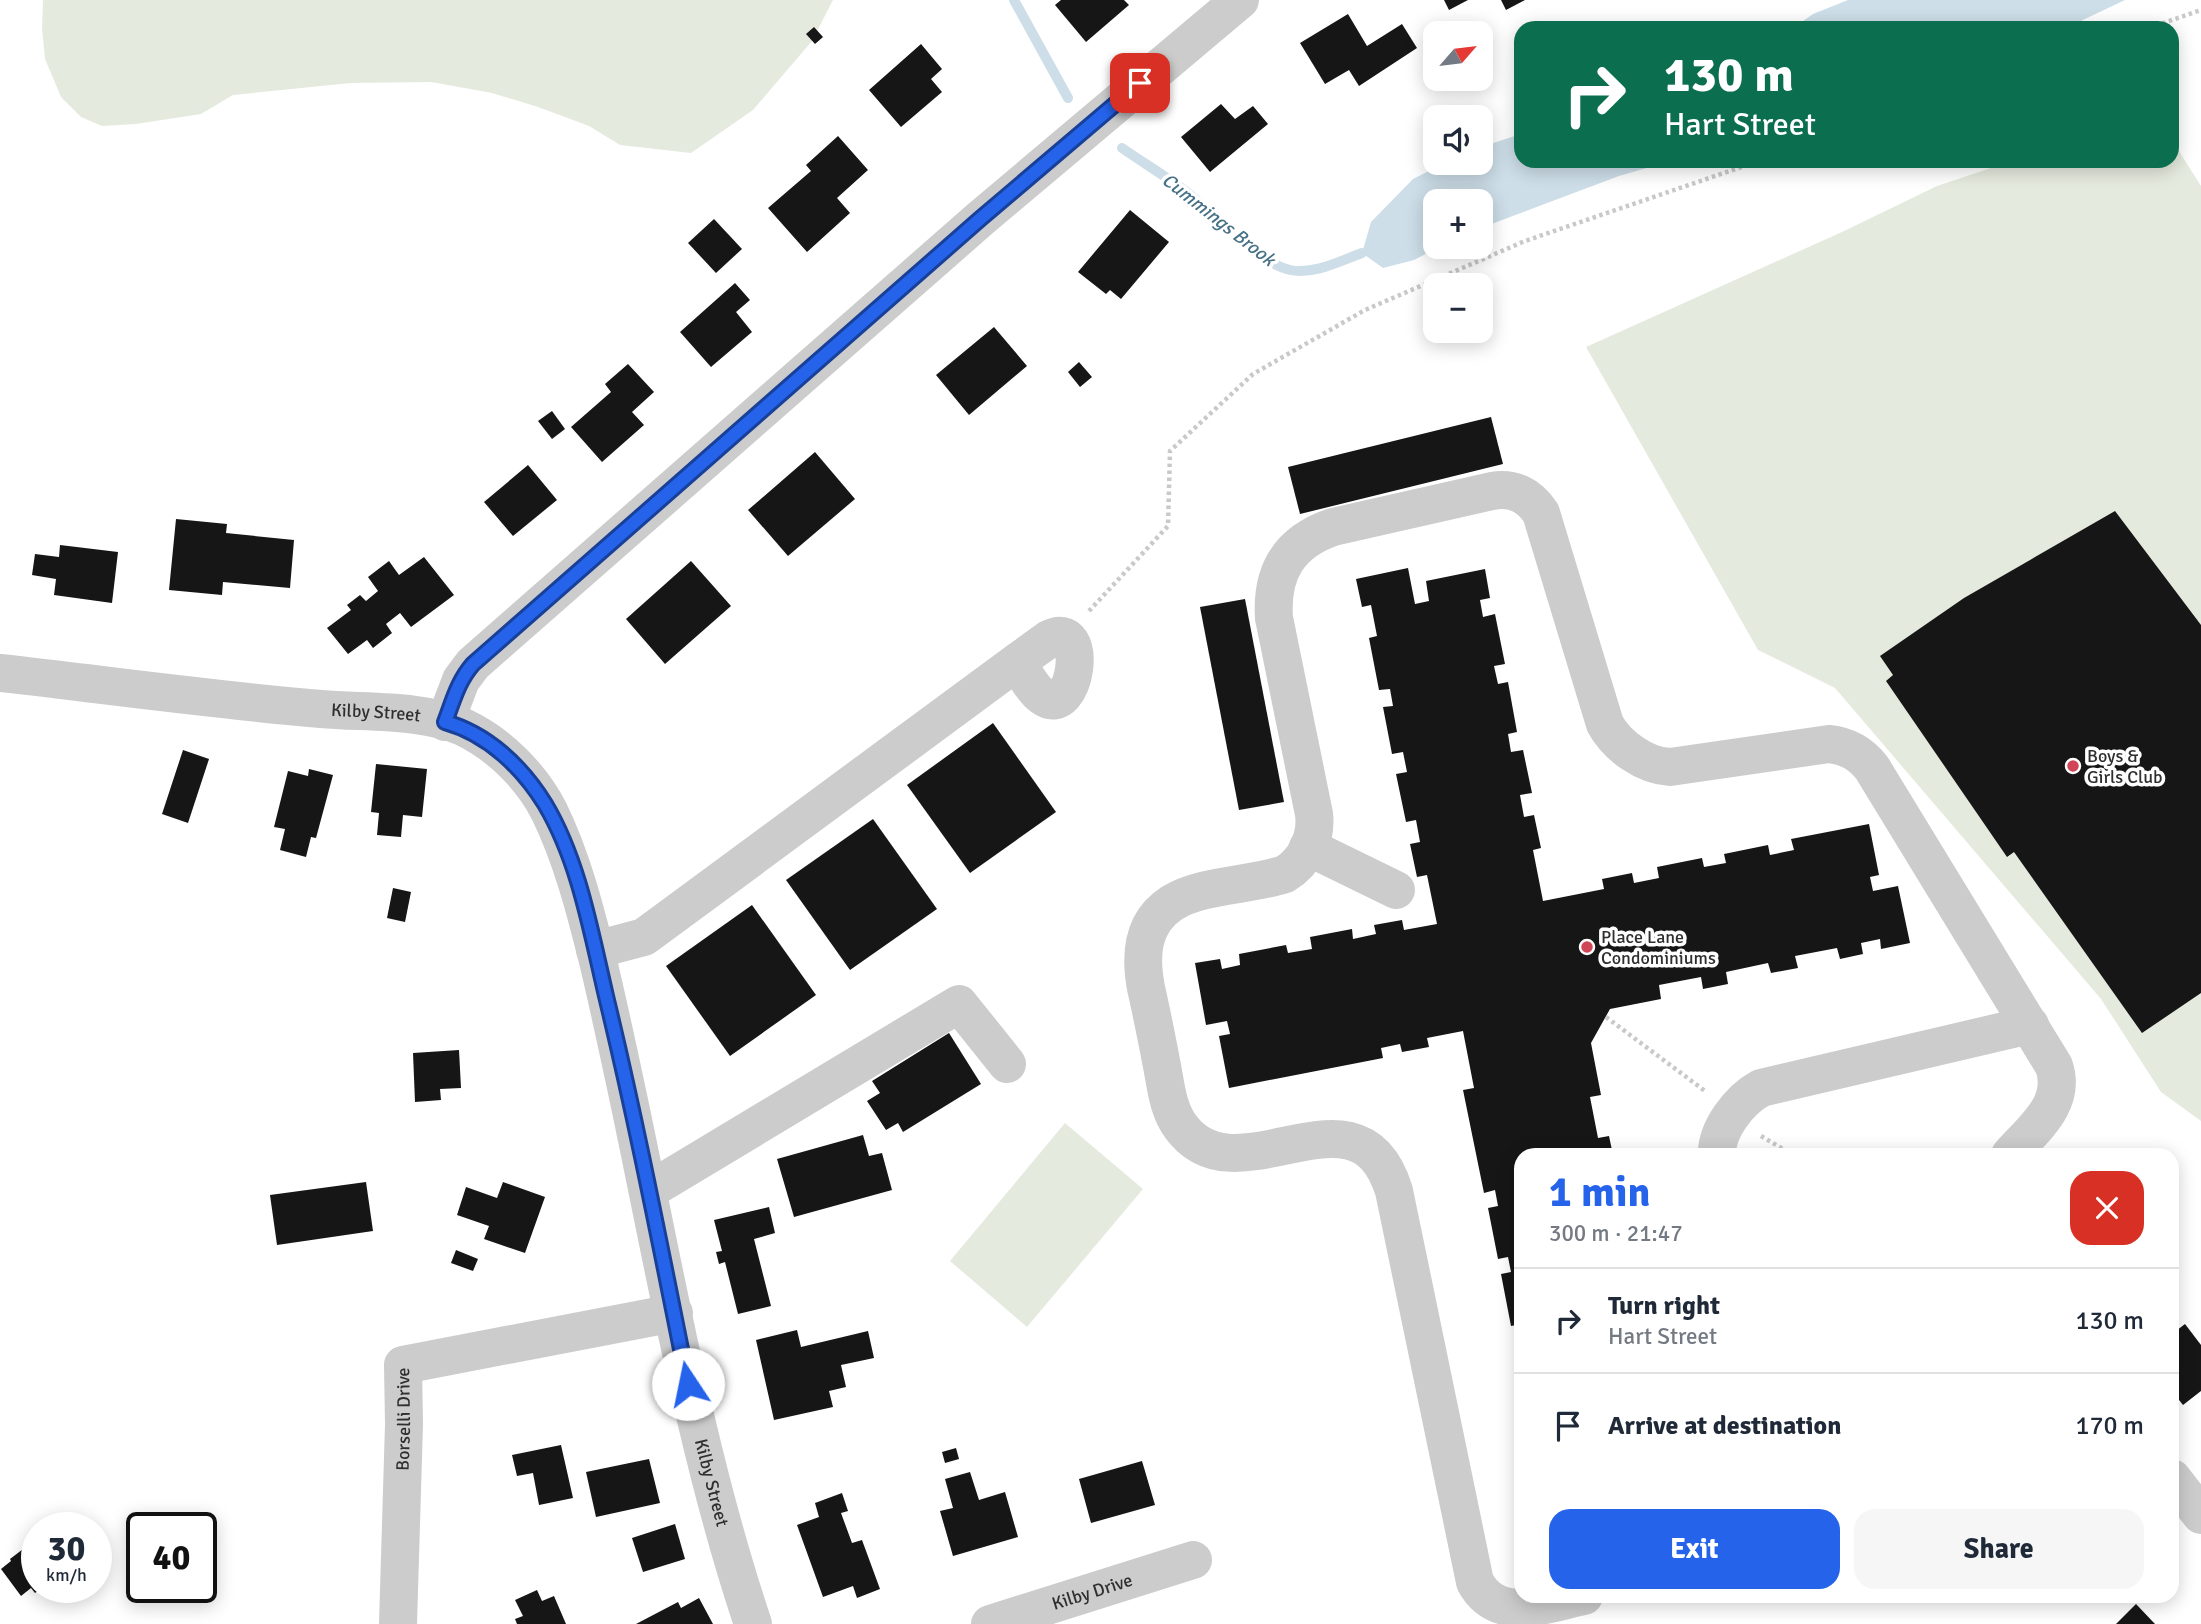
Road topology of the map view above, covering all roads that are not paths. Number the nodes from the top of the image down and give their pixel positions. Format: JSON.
{"nodes":[{"id":1,"x":1240,"y":0,"type":"edge"},
{"id":2,"x":1017,"y":662,"type":"junction"},
{"id":3,"x":0,"y":673,"type":"edge"},
{"id":4,"x":445,"y":722,"type":"junction"},
{"id":5,"x":1308,"y":847,"type":"junction"},
{"id":6,"x":1396,"y":890,"type":"dead end"},
{"id":7,"x":595,"y":950,"type":"junction"},
{"id":8,"x":2030,"y":1025,"type":"junction"},
{"id":9,"x":1007,"y":1064,"type":"dead end"},
{"id":10,"x":1718,"y":1148,"type":"edge"},
{"id":11,"x":2016,"y":1148,"type":"edge"},
{"id":12,"x":648,"y":1191,"type":"junction"},
{"id":13,"x":674,"y":1313,"type":"junction"},
{"id":14,"x":2179,"y":1487,"type":"edge"},
{"id":15,"x":2201,"y":1515,"type":"edge"},
{"id":16,"x":1193,"y":1560,"type":"dead end"},
{"id":17,"x":1550,"y":1603,"type":"edge"},
{"id":18,"x":398,"y":1624,"type":"edge"},
{"id":19,"x":753,"y":1624,"type":"edge"},
{"id":20,"x":990,"y":1624,"type":"edge"}],
"edges":[{"from":1,"to":4,"type":"street"},
{"from":2,"to":2,"type":"street"},
{"from":2,"to":7,"type":"street"},
{"from":3,"to":4,"type":"street","name":"Kilby Street"},
{"from":4,"to":7,"type":"street","name":"Kilby Street"},
{"from":5,"to":6,"type":"street"},
{"from":5,"to":8,"type":"street"},
{"from":5,"to":17,"type":"street"},
{"from":7,"to":12,"type":"street","name":"Kilby Street"},
{"from":8,"to":10,"type":"street"},
{"from":8,"to":11,"type":"street"},
{"from":9,"to":12,"type":"street"},
{"from":12,"to":13,"type":"street","name":"Kilby Street"},
{"from":13,"to":18,"type":"street","name":"Borselli Drive"},
{"from":13,"to":19,"type":"street","name":"Kilby Street"},
{"from":14,"to":15,"type":"street"},
{"from":16,"to":20,"type":"street","name":"Kilby Drive"}]}
